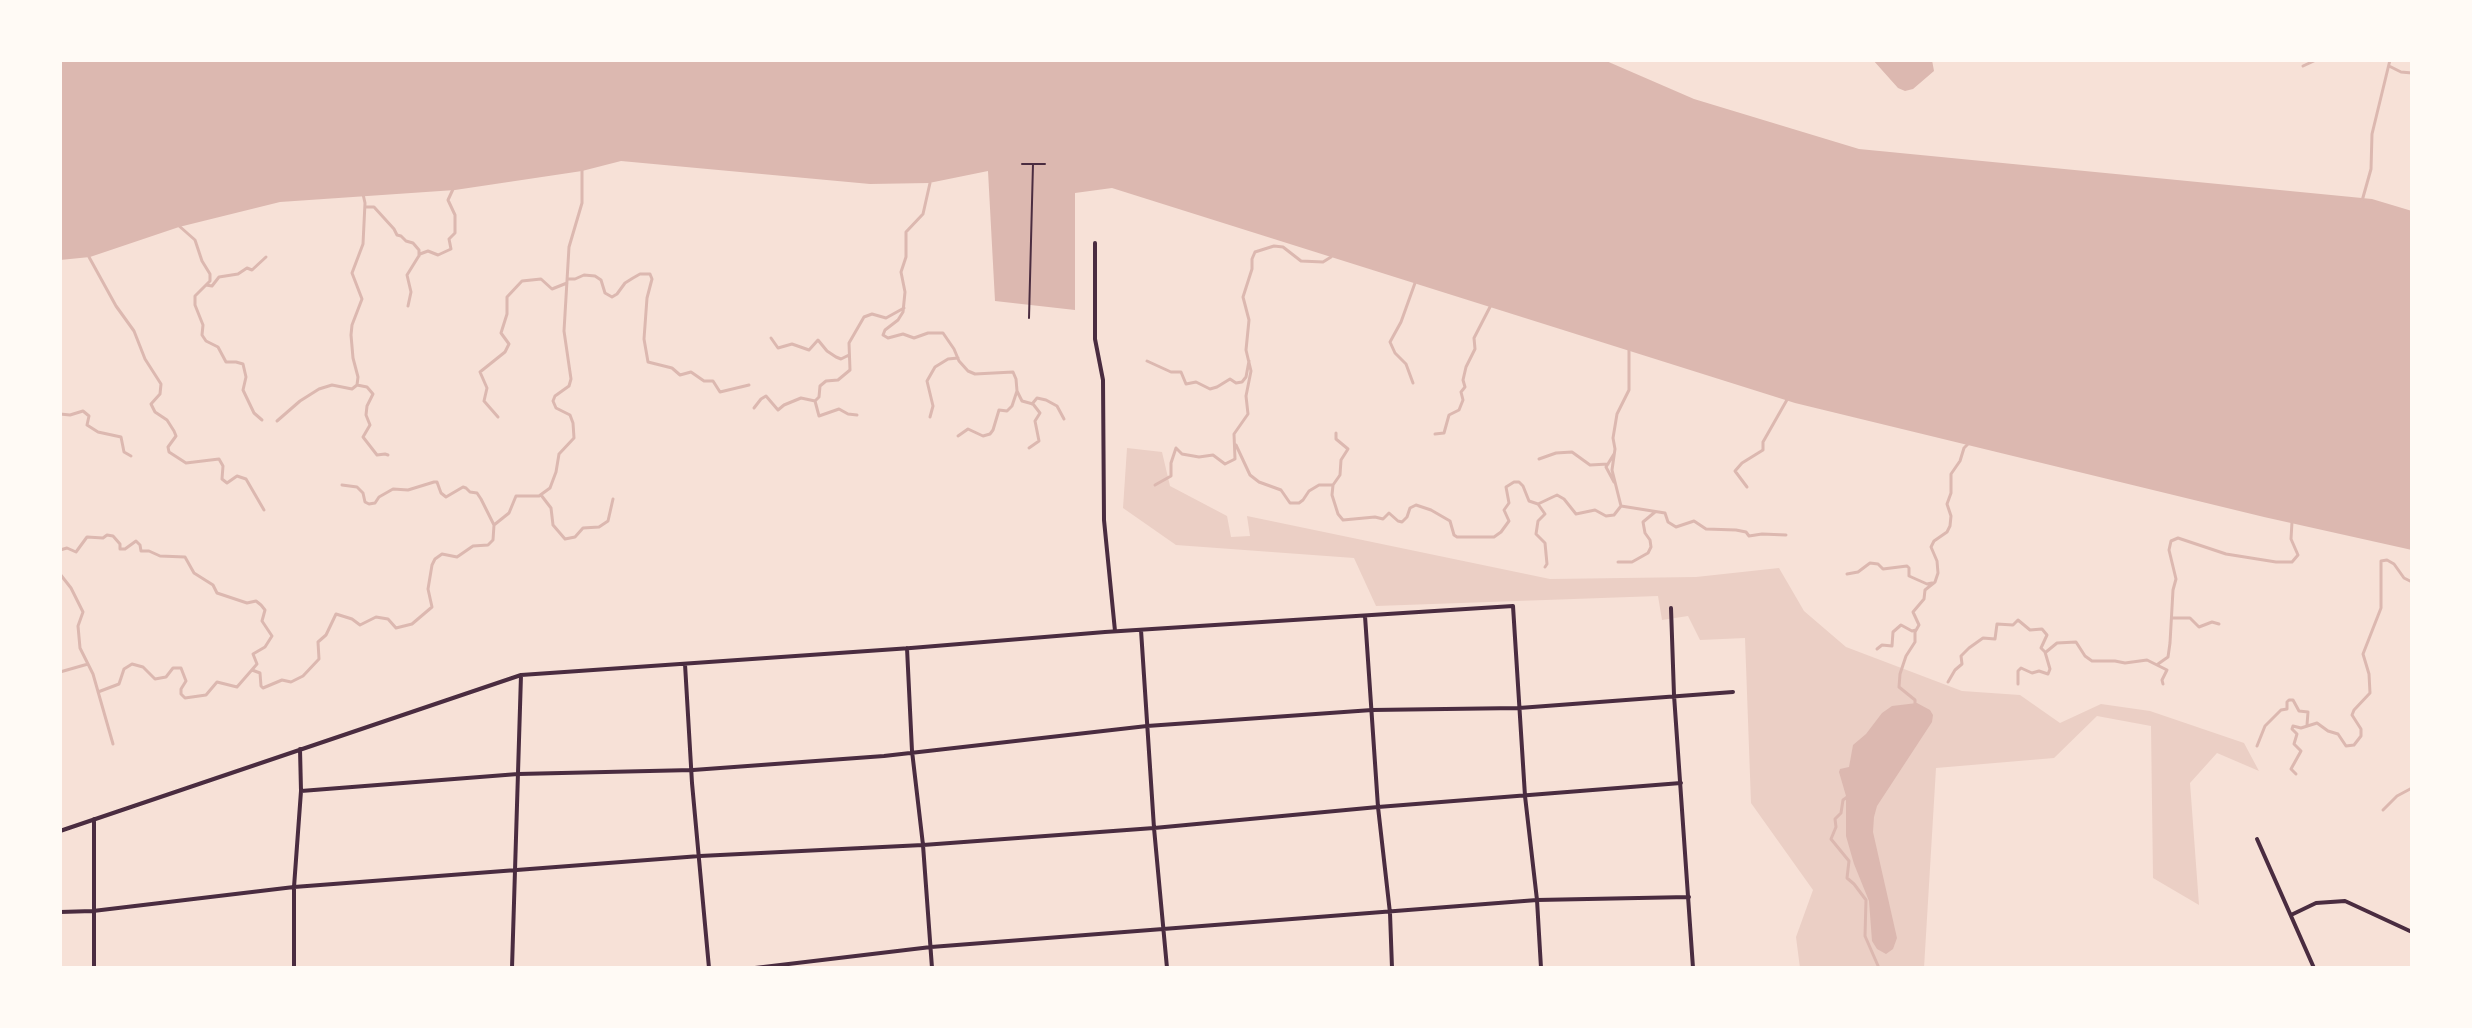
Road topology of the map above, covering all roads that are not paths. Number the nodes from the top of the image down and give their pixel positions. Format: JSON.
{"nodes":[{"id":1,"x":1095,"y":243,"type":"dead end"},
{"id":2,"x":1671,"y":608,"type":"dead end"},
{"id":3,"x":1365,"y":616,"type":"junction"},
{"id":4,"x":1141,"y":630,"type":"junction"},
{"id":5,"x":1115,"y":631,"type":"junction"},
{"id":6,"x":907,"y":648,"type":"junction"},
{"id":7,"x":685,"y":664,"type":"junction"},
{"id":8,"x":521,"y":675,"type":"junction"},
{"id":9,"x":1733,"y":692,"type":"dead end"},
{"id":10,"x":1674,"y":695,"type":"junction"},
{"id":11,"x":1519,"y":708,"type":"junction"},
{"id":12,"x":1372,"y":710,"type":"junction"},
{"id":13,"x":1147,"y":726,"type":"junction"},
{"id":14,"x":300,"y":749,"type":"junction"},
{"id":15,"x":912,"y":751,"type":"junction"},
{"id":16,"x":693,"y":770,"type":"junction"},
{"id":17,"x":518,"y":774,"type":"junction"},
{"id":18,"x":1681,"y":783,"type":"junction"},
{"id":19,"x":301,"y":791,"type":"junction"},
{"id":20,"x":1525,"y":796,"type":"junction"},
{"id":21,"x":1378,"y":807,"type":"junction"},
{"id":22,"x":94,"y":819,"type":"junction"},
{"id":23,"x":1154,"y":828,"type":"junction"},
{"id":24,"x":60,"y":831,"type":"edge"},
{"id":25,"x":2257,"y":839,"type":"dead end"},
{"id":26,"x":923,"y":845,"type":"junction"},
{"id":27,"x":700,"y":856,"type":"junction"},
{"id":28,"x":514,"y":871,"type":"junction"},
{"id":29,"x":294,"y":887,"type":"junction"},
{"id":30,"x":1689,"y":897,"type":"junction"},
{"id":31,"x":1537,"y":900,"type":"junction"},
{"id":32,"x":93,"y":911,"type":"junction"},
{"id":33,"x":60,"y":912,"type":"edge"},
{"id":34,"x":1390,"y":913,"type":"junction"},
{"id":35,"x":2291,"y":915,"type":"junction"},
{"id":36,"x":1163,"y":929,"type":"junction"},
{"id":37,"x":2412,"y":932,"type":"edge"},
{"id":38,"x":931,"y":947,"type":"junction"},
{"id":39,"x":94,"y":968,"type":"edge"},
{"id":40,"x":294,"y":968,"type":"edge"},
{"id":41,"x":512,"y":968,"type":"edge"},
{"id":42,"x":709,"y":968,"type":"edge"},
{"id":43,"x":755,"y":968,"type":"edge"},
{"id":44,"x":932,"y":968,"type":"edge"},
{"id":45,"x":1167,"y":968,"type":"edge"},
{"id":46,"x":1392,"y":968,"type":"edge"},
{"id":47,"x":1541,"y":968,"type":"edge"},
{"id":48,"x":1693,"y":968,"type":"edge"},
{"id":49,"x":2314,"y":968,"type":"edge"}],
"edges":[{"from":1,"to":5,"type":"street"},
{"from":2,"to":10,"type":"street"},
{"from":3,"to":4,"type":"street"},
{"from":3,"to":11,"type":"street"},
{"from":3,"to":12,"type":"street"},
{"from":4,"to":5,"type":"street"},
{"from":4,"to":13,"type":"street"},
{"from":5,"to":6,"type":"street"},
{"from":6,"to":7,"type":"street"},
{"from":6,"to":15,"type":"street"},
{"from":7,"to":8,"type":"street"},
{"from":7,"to":16,"type":"street"},
{"from":8,"to":14,"type":"street"},
{"from":8,"to":17,"type":"street"},
{"from":9,"to":10,"type":"street"},
{"from":10,"to":11,"type":"street"},
{"from":10,"to":18,"type":"street"},
{"from":11,"to":12,"type":"street"},
{"from":11,"to":20,"type":"street"},
{"from":12,"to":13,"type":"street"},
{"from":12,"to":21,"type":"street"},
{"from":13,"to":15,"type":"street"},
{"from":13,"to":23,"type":"street"},
{"from":14,"to":19,"type":"street"},
{"from":14,"to":22,"type":"street"},
{"from":15,"to":16,"type":"street"},
{"from":15,"to":26,"type":"street"},
{"from":16,"to":17,"type":"street"},
{"from":16,"to":27,"type":"street"},
{"from":17,"to":19,"type":"street"},
{"from":17,"to":28,"type":"street"},
{"from":18,"to":20,"type":"street"},
{"from":18,"to":30,"type":"street"},
{"from":19,"to":29,"type":"street"},
{"from":20,"to":21,"type":"street"},
{"from":20,"to":31,"type":"street"},
{"from":21,"to":23,"type":"street"},
{"from":21,"to":34,"type":"street"},
{"from":22,"to":24,"type":"street"},
{"from":22,"to":32,"type":"street"},
{"from":23,"to":26,"type":"street"},
{"from":23,"to":36,"type":"street"},
{"from":25,"to":35,"type":"street"},
{"from":26,"to":27,"type":"street"},
{"from":26,"to":38,"type":"street"},
{"from":27,"to":28,"type":"street"},
{"from":27,"to":42,"type":"street"},
{"from":28,"to":29,"type":"street"},
{"from":28,"to":41,"type":"street"},
{"from":29,"to":32,"type":"street"},
{"from":29,"to":40,"type":"street"},
{"from":30,"to":31,"type":"street"},
{"from":30,"to":48,"type":"street"},
{"from":31,"to":34,"type":"street"},
{"from":31,"to":47,"type":"street"},
{"from":32,"to":33,"type":"street"},
{"from":32,"to":39,"type":"street"},
{"from":34,"to":36,"type":"street"},
{"from":34,"to":46,"type":"street"},
{"from":35,"to":37,"type":"street"},
{"from":35,"to":49,"type":"street"},
{"from":36,"to":38,"type":"street"},
{"from":36,"to":45,"type":"street"},
{"from":38,"to":43,"type":"street"},
{"from":38,"to":44,"type":"street"}]}
